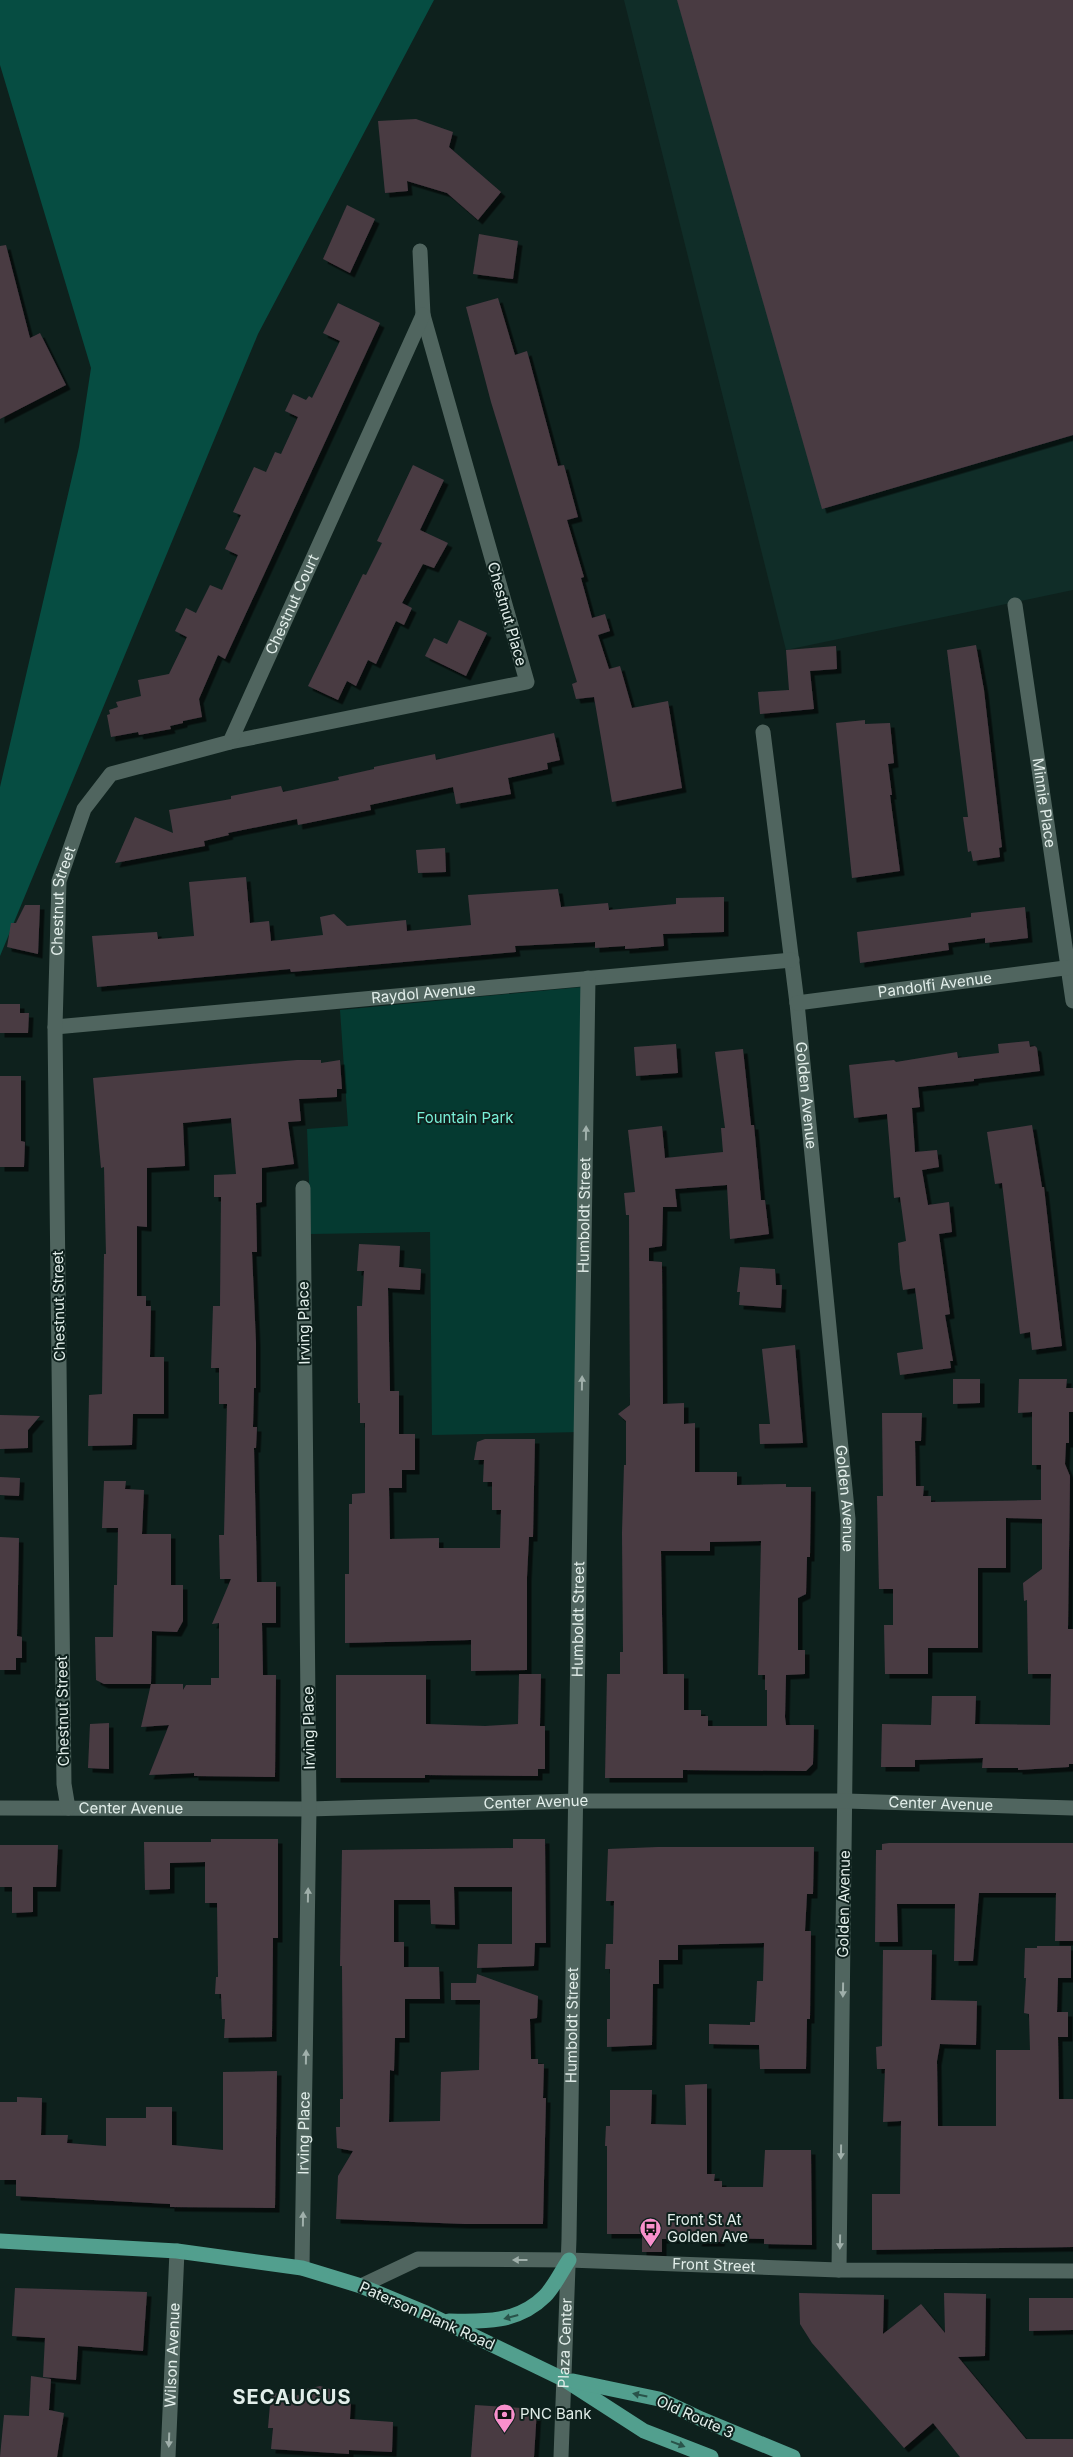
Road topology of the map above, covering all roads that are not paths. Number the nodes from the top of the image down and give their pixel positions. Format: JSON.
{"nodes":[{"id":1,"x":420,"y":251,"type":"dead end"},
{"id":2,"x":423,"y":315,"type":"junction"},
{"id":3,"x":1015,"y":605,"type":"dead end"},
{"id":4,"x":763,"y":732,"type":"dead end"},
{"id":5,"x":230,"y":742,"type":"junction"},
{"id":6,"x":792,"y":960,"type":"junction"},
{"id":7,"x":1071,"y":968,"type":"edge"},
{"id":8,"x":588,"y":978,"type":"junction"},
{"id":9,"x":1073,"y":1001,"type":"edge"},
{"id":10,"x":797,"y":1003,"type":"junction"},
{"id":11,"x":55,"y":1027,"type":"junction"},
{"id":12,"x":303,"y":1188,"type":"dead end"},
{"id":13,"x":577,"y":1801,"type":"junction"},
{"id":14,"x":846,"y":1801,"type":"junction"},
{"id":15,"x":0,"y":1808,"type":"edge"},
{"id":16,"x":68,"y":1808,"type":"junction"},
{"id":17,"x":1073,"y":1808,"type":"edge"},
{"id":18,"x":309,"y":1809,"type":"junction"},
{"id":19,"x":0,"y":2241,"type":"edge"},
{"id":20,"x":177,"y":2251,"type":"junction"},
{"id":21,"x":569,"y":2260,"type":"junction"},
{"id":22,"x":302,"y":2268,"type":"junction"},
{"id":23,"x":839,"y":2270,"type":"junction"},
{"id":24,"x":1073,"y":2271,"type":"edge"},
{"id":25,"x":360,"y":2286,"type":"junction"},
{"id":26,"x":441,"y":2320,"type":"junction"},
{"id":27,"x":565,"y":2380,"type":"junction"},
{"id":28,"x":168,"y":2457,"type":"edge"},
{"id":29,"x":561,"y":2457,"type":"edge"},
{"id":30,"x":711,"y":2457,"type":"edge"},
{"id":31,"x":793,"y":2457,"type":"edge"}],
"edges":[{"from":1,"to":2,"type":"street","name":"Chestnut Place"},
{"from":2,"to":5,"type":"street","name":"Chestnut Court"},
{"from":2,"to":5,"type":"street","name":"Chestnut Place"},
{"from":3,"to":7,"type":"street","name":"Minnie Place"},
{"from":4,"to":6,"type":"street","name":"Golden Avenue"},
{"from":5,"to":11,"type":"street","name":"Chestnut Street"},
{"from":6,"to":8,"type":"street","name":"Raydol Avenue"},
{"from":6,"to":10,"type":"street","name":"Golden Avenue"},
{"from":7,"to":9,"type":"street","name":"Minnie Place"},
{"from":7,"to":10,"type":"street","name":"Pandolfi Avenue"},
{"from":8,"to":11,"type":"street","name":"Raydol Avenue"},
{"from":13,"to":8,"type":"street","name":"Humboldt Street","one_way":true},
{"from":10,"to":14,"type":"street","name":"Golden Avenue"},
{"from":11,"to":16,"type":"street","name":"Chestnut Street"},
{"from":12,"to":18,"type":"street","name":"Irving Place"},
{"from":13,"to":14,"type":"street","name":"Center Avenue"},
{"from":13,"to":18,"type":"street","name":"Center Avenue"},
{"from":13,"to":21,"type":"street","name":"Humboldt Street"},
{"from":14,"to":17,"type":"street","name":"Center Avenue"},
{"from":14,"to":23,"type":"street","name":"Golden Avenue","one_way":true},
{"from":15,"to":16,"type":"street","name":"Center Avenue"},
{"from":16,"to":18,"type":"street","name":"Center Avenue"},
{"from":22,"to":18,"type":"street","name":"Irving Place","one_way":true},
{"from":19,"to":20,"type":"main road","name":"Paterson Plank Road"},
{"from":20,"to":22,"type":"main road","name":"Paterson Plank Road"},
{"from":20,"to":28,"type":"street","name":"Wilson Avenue","one_way":true},
{"from":21,"to":23,"type":"street","name":"Front Street"},
{"from":21,"to":25,"type":"street","name":"Front Street","one_way":true},
{"from":21,"to":26,"type":"main road","one_way":true},
{"from":21,"to":27,"type":"street","name":"Plaza Center"},
{"from":22,"to":25,"type":"main road","name":"Paterson Plank Road"},
{"from":23,"to":24,"type":"street","name":"Front Street"},
{"from":25,"to":26,"type":"main road","name":"Paterson Plank Road"},
{"from":26,"to":27,"type":"main road","name":"Paterson Plank Road"},
{"from":27,"to":29,"type":"street","name":"Plaza Center"},
{"from":27,"to":30,"type":"main road","name":"Paterson Plank Road","one_way":true},
{"from":31,"to":27,"type":"main road","name":"Old Route 3","one_way":true}]}
